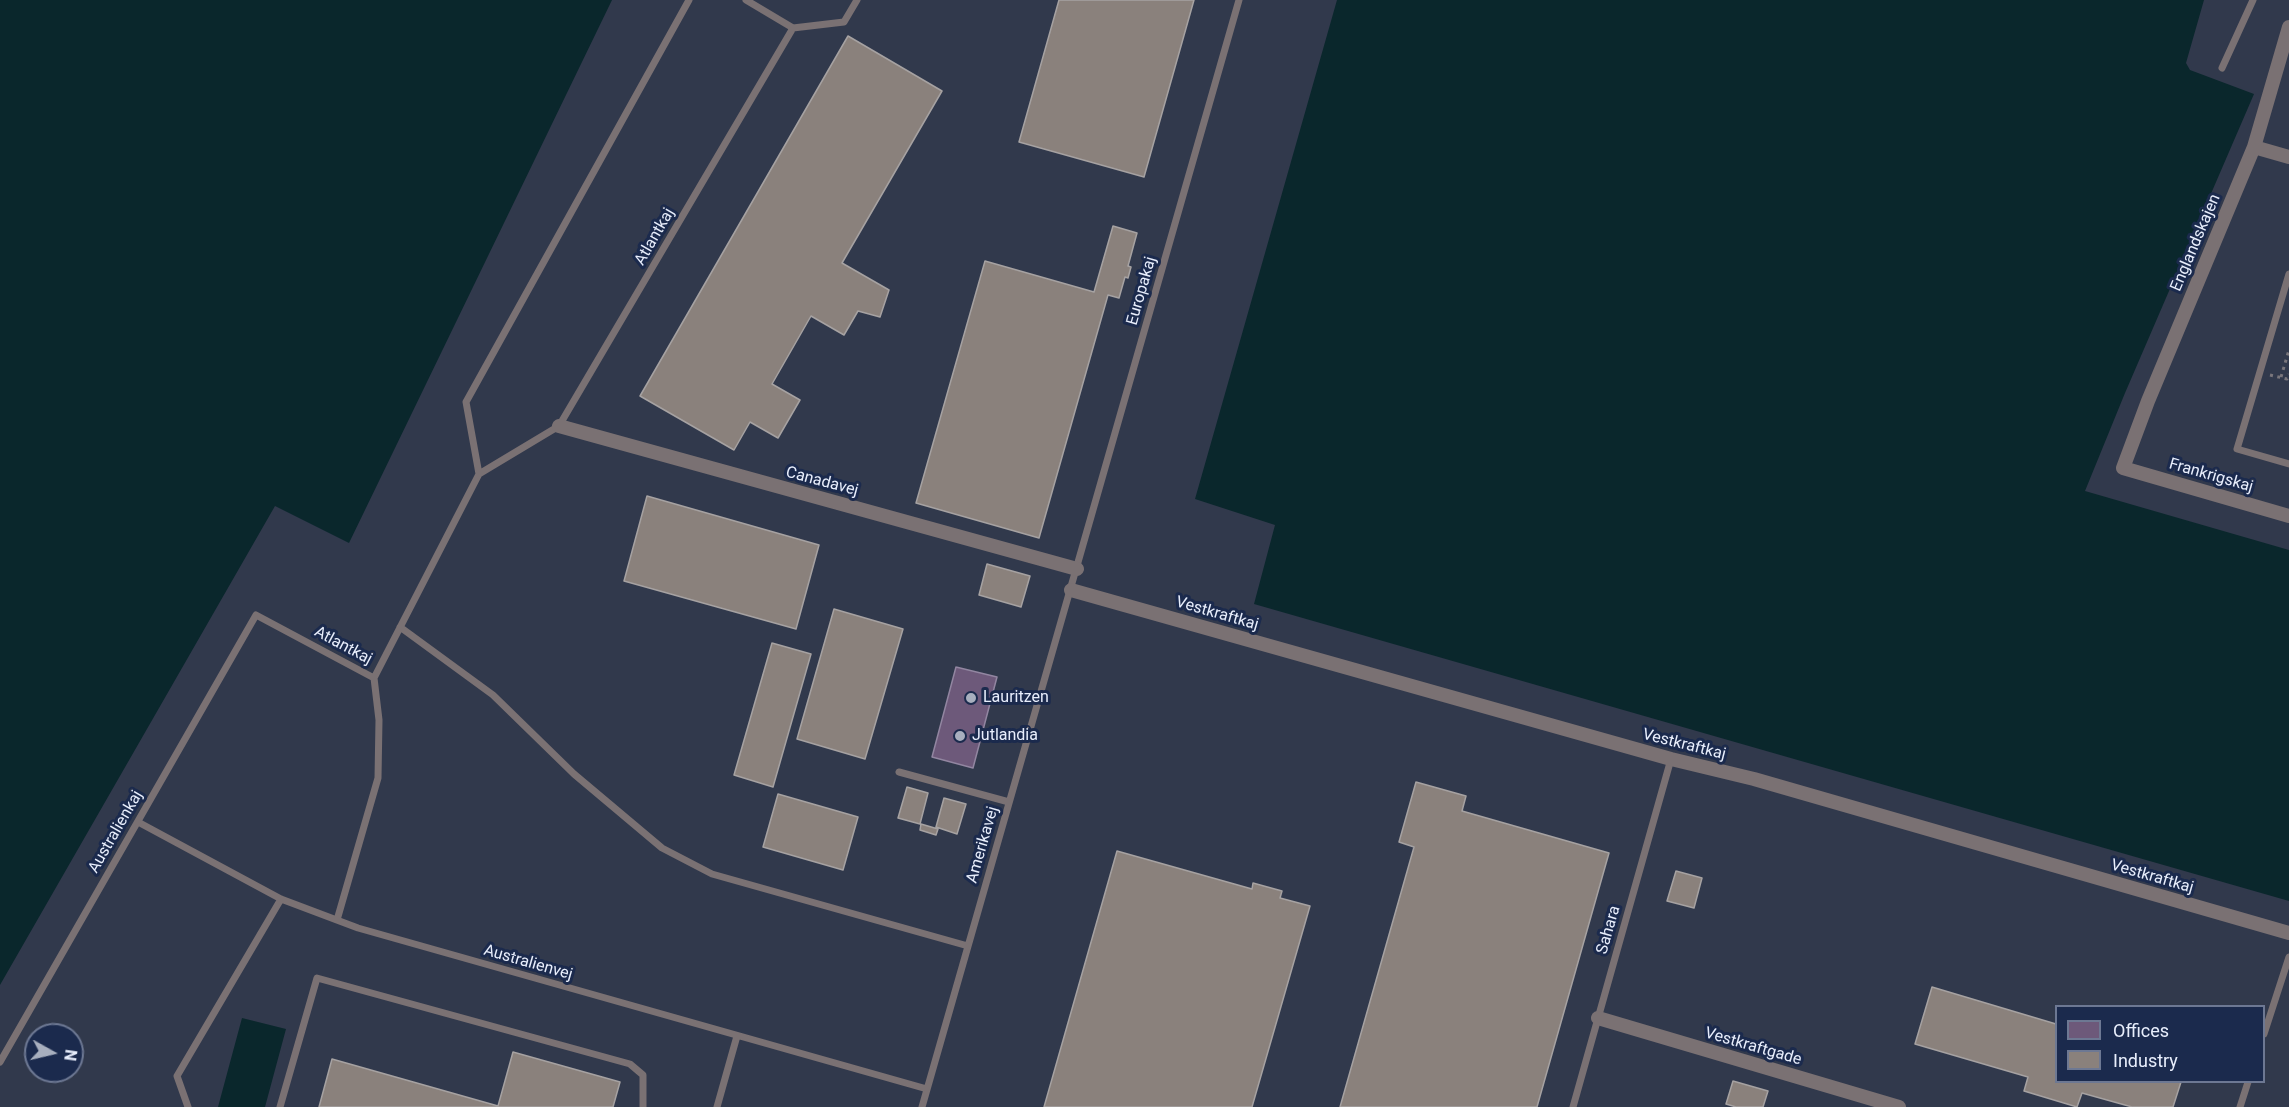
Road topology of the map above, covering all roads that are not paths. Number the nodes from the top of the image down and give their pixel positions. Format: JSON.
{"nodes":[{"id":1,"x":689,"y":0,"type":"edge"},
{"id":2,"x":746,"y":0,"type":"edge"},
{"id":3,"x":857,"y":0,"type":"edge"},
{"id":4,"x":1239,"y":0,"type":"edge"},
{"id":5,"x":2253,"y":0,"type":"edge"},
{"id":6,"x":2289,"y":27,"type":"edge"},
{"id":7,"x":793,"y":28,"type":"junction"},
{"id":8,"x":2222,"y":68,"type":"dead end"},
{"id":9,"x":2254,"y":147,"type":"junction"},
{"id":10,"x":2289,"y":158,"type":"edge"},
{"id":11,"x":2289,"y":274,"type":"edge"},
{"id":12,"x":559,"y":426,"type":"junction"},
{"id":13,"x":2289,"y":464,"type":"edge"},
{"id":14,"x":2123,"y":468,"type":"joint"},
{"id":15,"x":478,"y":474,"type":"junction"},
{"id":16,"x":2289,"y":516,"type":"edge"},
{"id":17,"x":1077,"y":569,"type":"junction"},
{"id":18,"x":1071,"y":590,"type":"junction"},
{"id":19,"x":256,"y":615,"type":"joint"},
{"id":20,"x":400,"y":627,"type":"junction"},
{"id":21,"x":374,"y":678,"type":"junction"},
{"id":22,"x":1671,"y":759,"type":"junction"},
{"id":23,"x":899,"y":772,"type":"dead end"},
{"id":24,"x":1009,"y":802,"type":"junction"},
{"id":25,"x":138,"y":822,"type":"junction"},
{"id":26,"x":280,"y":899,"type":"junction"},
{"id":27,"x":337,"y":920,"type":"junction"},
{"id":28,"x":2289,"y":933,"type":"edge"},
{"id":29,"x":968,"y":946,"type":"junction"},
{"id":30,"x":2289,"y":957,"type":"edge"},
{"id":31,"x":1598,"y":1018,"type":"junction"},
{"id":32,"x":2265,"y":1031,"type":"edge"},
{"id":33,"x":737,"y":1036,"type":"junction"},
{"id":34,"x":0,"y":1062,"type":"edge"},
{"id":35,"x":2248,"y":1083,"type":"edge"},
{"id":36,"x":927,"y":1089,"type":"junction"},
{"id":37,"x":188,"y":1107,"type":"edge"},
{"id":38,"x":280,"y":1107,"type":"edge"},
{"id":39,"x":643,"y":1107,"type":"edge"},
{"id":40,"x":717,"y":1107,"type":"edge"},
{"id":41,"x":922,"y":1107,"type":"edge"},
{"id":42,"x":1573,"y":1107,"type":"edge"},
{"id":43,"x":1899,"y":1107,"type":"edge"},
{"id":44,"x":2240,"y":1107,"type":"edge"}],
"edges":[{"from":1,"to":15,"type":"lane"},
{"from":2,"to":7,"type":"lane"},
{"from":3,"to":7,"type":"lane"},
{"from":4,"to":17,"type":"lane","name":"Europakaj"},
{"from":5,"to":8,"type":"lane"},
{"from":6,"to":9,"type":"street","name":"Englandskajen"},
{"from":7,"to":12,"type":"lane","name":"Atlantkaj"},
{"from":9,"to":10,"type":"street"},
{"from":9,"to":14,"type":"street","name":"Englandskajen"},
{"from":11,"to":13,"type":"lane"},
{"from":12,"to":15,"type":"lane","name":"Atlantkaj"},
{"from":12,"to":17,"type":"street","name":"Canadavej"},
{"from":14,"to":16,"type":"street","name":"Frankrigskaj"},
{"from":15,"to":20,"type":"lane","name":"Atlantkaj"},
{"from":17,"to":18,"type":"lane","name":"Europakaj"},
{"from":18,"to":22,"type":"street","name":"Vestkraftkaj"},
{"from":18,"to":24,"type":"lane","name":"Amerikavej"},
{"from":19,"to":21,"type":"lane","name":"Atlantkaj"},
{"from":19,"to":25,"type":"lane","name":"Australienkaj"},
{"from":20,"to":21,"type":"lane","name":"Atlantkaj"},
{"from":20,"to":29,"type":"lane"},
{"from":21,"to":27,"type":"lane"},
{"from":22,"to":28,"type":"street","name":"Vestkraftkaj"},
{"from":22,"to":31,"type":"lane","name":"Sahara"},
{"from":23,"to":24,"type":"lane"},
{"from":24,"to":29,"type":"lane","name":"Amerikavej"},
{"from":25,"to":26,"type":"lane","name":"Australienvej"},
{"from":25,"to":34,"type":"lane","name":"Australienkaj"},
{"from":26,"to":27,"type":"lane","name":"Australienvej"},
{"from":26,"to":37,"type":"lane"},
{"from":27,"to":33,"type":"lane","name":"Australienvej"},
{"from":29,"to":36,"type":"lane","name":"Amerikavej"},
{"from":30,"to":32,"type":"lane"},
{"from":31,"to":42,"type":"lane","name":"Sahara"},
{"from":31,"to":43,"type":"street","name":"Vestkraftgade"},
{"from":33,"to":36,"type":"lane","name":"Australienvej"},
{"from":33,"to":40,"type":"lane"},
{"from":35,"to":44,"type":"lane"},
{"from":36,"to":41,"type":"lane","name":"Amerikavej"},
{"from":38,"to":39,"type":"lane"}]}
